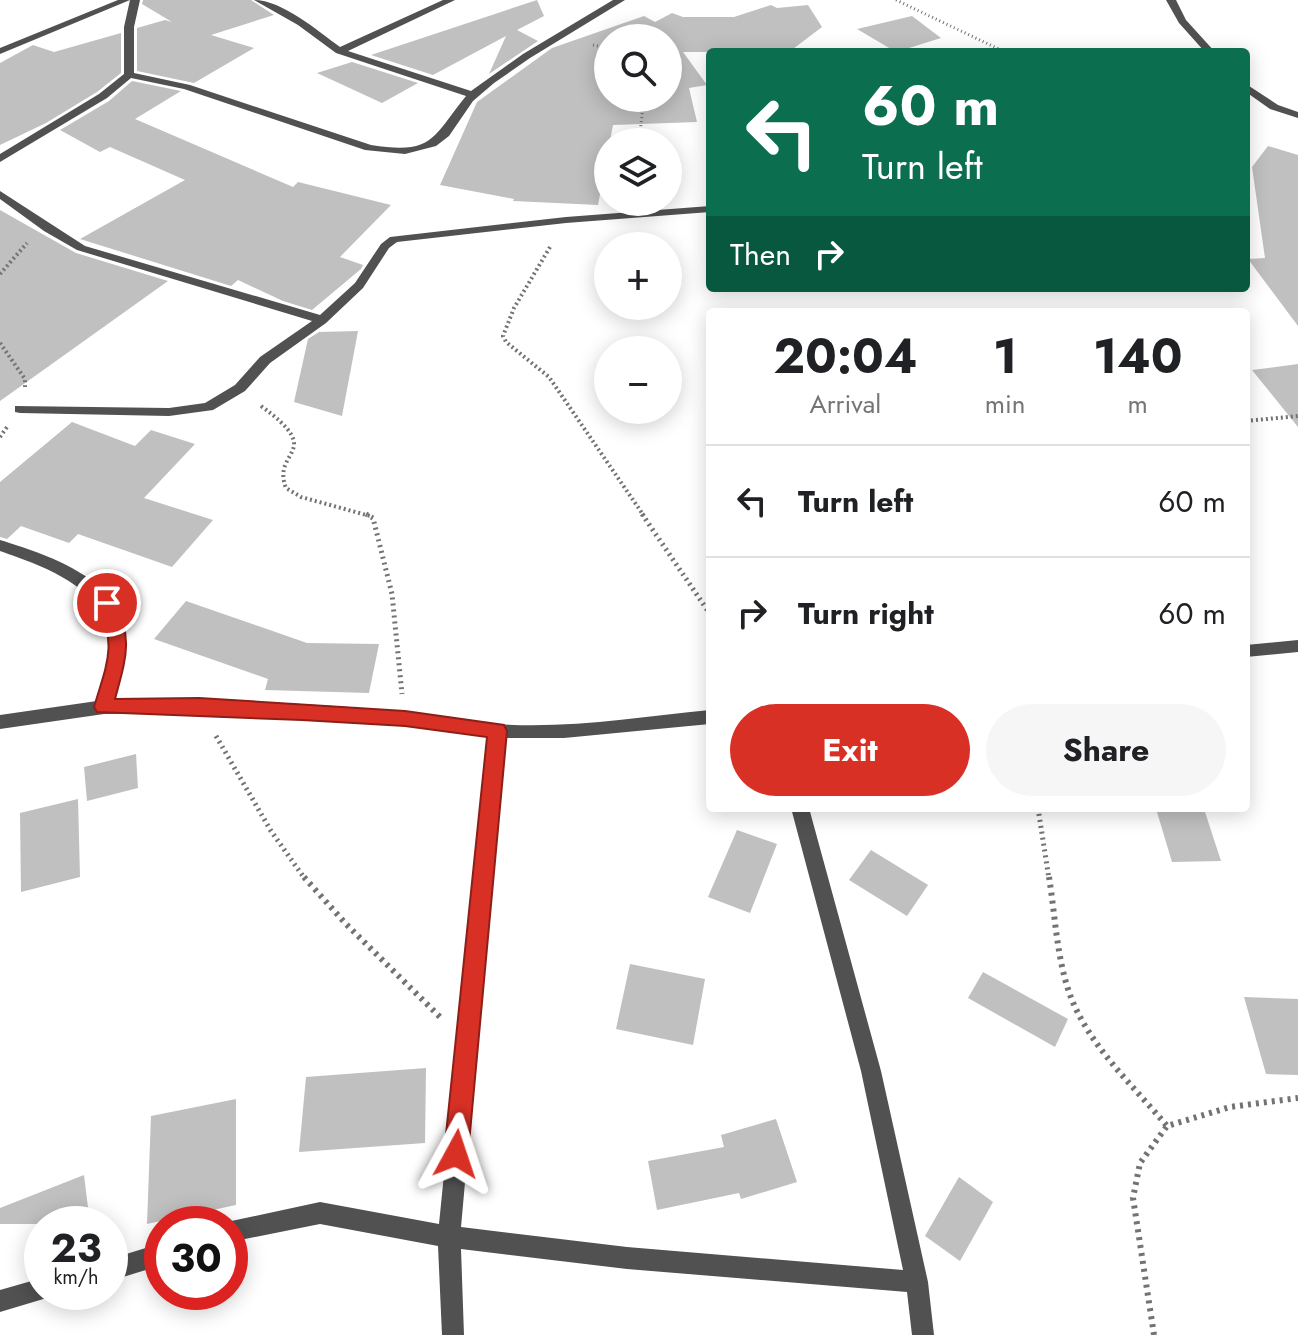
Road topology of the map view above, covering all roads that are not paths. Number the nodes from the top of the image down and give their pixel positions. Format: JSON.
{"nodes":[{"id":1,"x":126,"y":0,"type":"edge"},
{"id":2,"x":135,"y":0,"type":"edge"},
{"id":3,"x":259,"y":0,"type":"edge"},
{"id":4,"x":450,"y":0,"type":"edge"},
{"id":5,"x":620,"y":0,"type":"edge"},
{"id":6,"x":1171,"y":0,"type":"edge"},
{"id":7,"x":1206,"y":48,"type":"edge"},
{"id":8,"x":0,"y":51,"type":"edge"},
{"id":9,"x":339,"y":51,"type":"junction"},
{"id":10,"x":129,"y":75,"type":"junction"},
{"id":11,"x":1250,"y":90,"type":"edge"},
{"id":12,"x":472,"y":95,"type":"junction"},
{"id":13,"x":1298,"y":115,"type":"edge"},
{"id":14,"x":0,"y":159,"type":"edge"},
{"id":15,"x":0,"y":194,"type":"edge"},
{"id":16,"x":706,"y":209,"type":"edge"},
{"id":17,"x":322,"y":320,"type":"junction"},
{"id":18,"x":20,"y":409,"type":"dead end"},
{"id":19,"x":0,"y":545,"type":"edge"},
{"id":20,"x":1298,"y":646,"type":"edge"},
{"id":21,"x":1250,"y":651,"type":"edge"},
{"id":22,"x":104,"y":707,"type":"junction"},
{"id":23,"x":706,"y":717,"type":"edge"},
{"id":24,"x":0,"y":722,"type":"edge"},
{"id":25,"x":497,"y":731,"type":"junction"},
{"id":26,"x":801,"y":812,"type":"edge"},
{"id":27,"x":248,"y":1227,"type":"edge"},
{"id":28,"x":449,"y":1237,"type":"junction"},
{"id":29,"x":917,"y":1282,"type":"junction"},
{"id":30,"x":24,"y":1294,"type":"edge"},
{"id":31,"x":0,"y":1301,"type":"edge"},
{"id":32,"x":453,"y":1335,"type":"edge"},
{"id":33,"x":923,"y":1335,"type":"edge"}],
"edges":[{"from":1,"to":8,"type":"street"},
{"from":2,"to":10,"type":"street"},
{"from":3,"to":9,"type":"street"},
{"from":4,"to":9,"type":"street"},
{"from":5,"to":12,"type":"street"},
{"from":6,"to":7,"type":"street"},
{"from":9,"to":12,"type":"street"},
{"from":10,"to":12,"type":"street"},
{"from":10,"to":14,"type":"street"},
{"from":11,"to":13,"type":"street"},
{"from":15,"to":17,"type":"street"},
{"from":16,"to":17,"type":"street"},
{"from":17,"to":18,"type":"street"},
{"from":19,"to":22,"type":"street"},
{"from":20,"to":21,"type":"street"},
{"from":22,"to":24,"type":"street"},
{"from":22,"to":25,"type":"street"},
{"from":23,"to":25,"type":"street"},
{"from":25,"to":28,"type":"street"},
{"from":26,"to":29,"type":"street"},
{"from":27,"to":28,"type":"street"},
{"from":28,"to":29,"type":"street"},
{"from":28,"to":32,"type":"street"},
{"from":29,"to":33,"type":"street"},
{"from":30,"to":31,"type":"street"}]}
